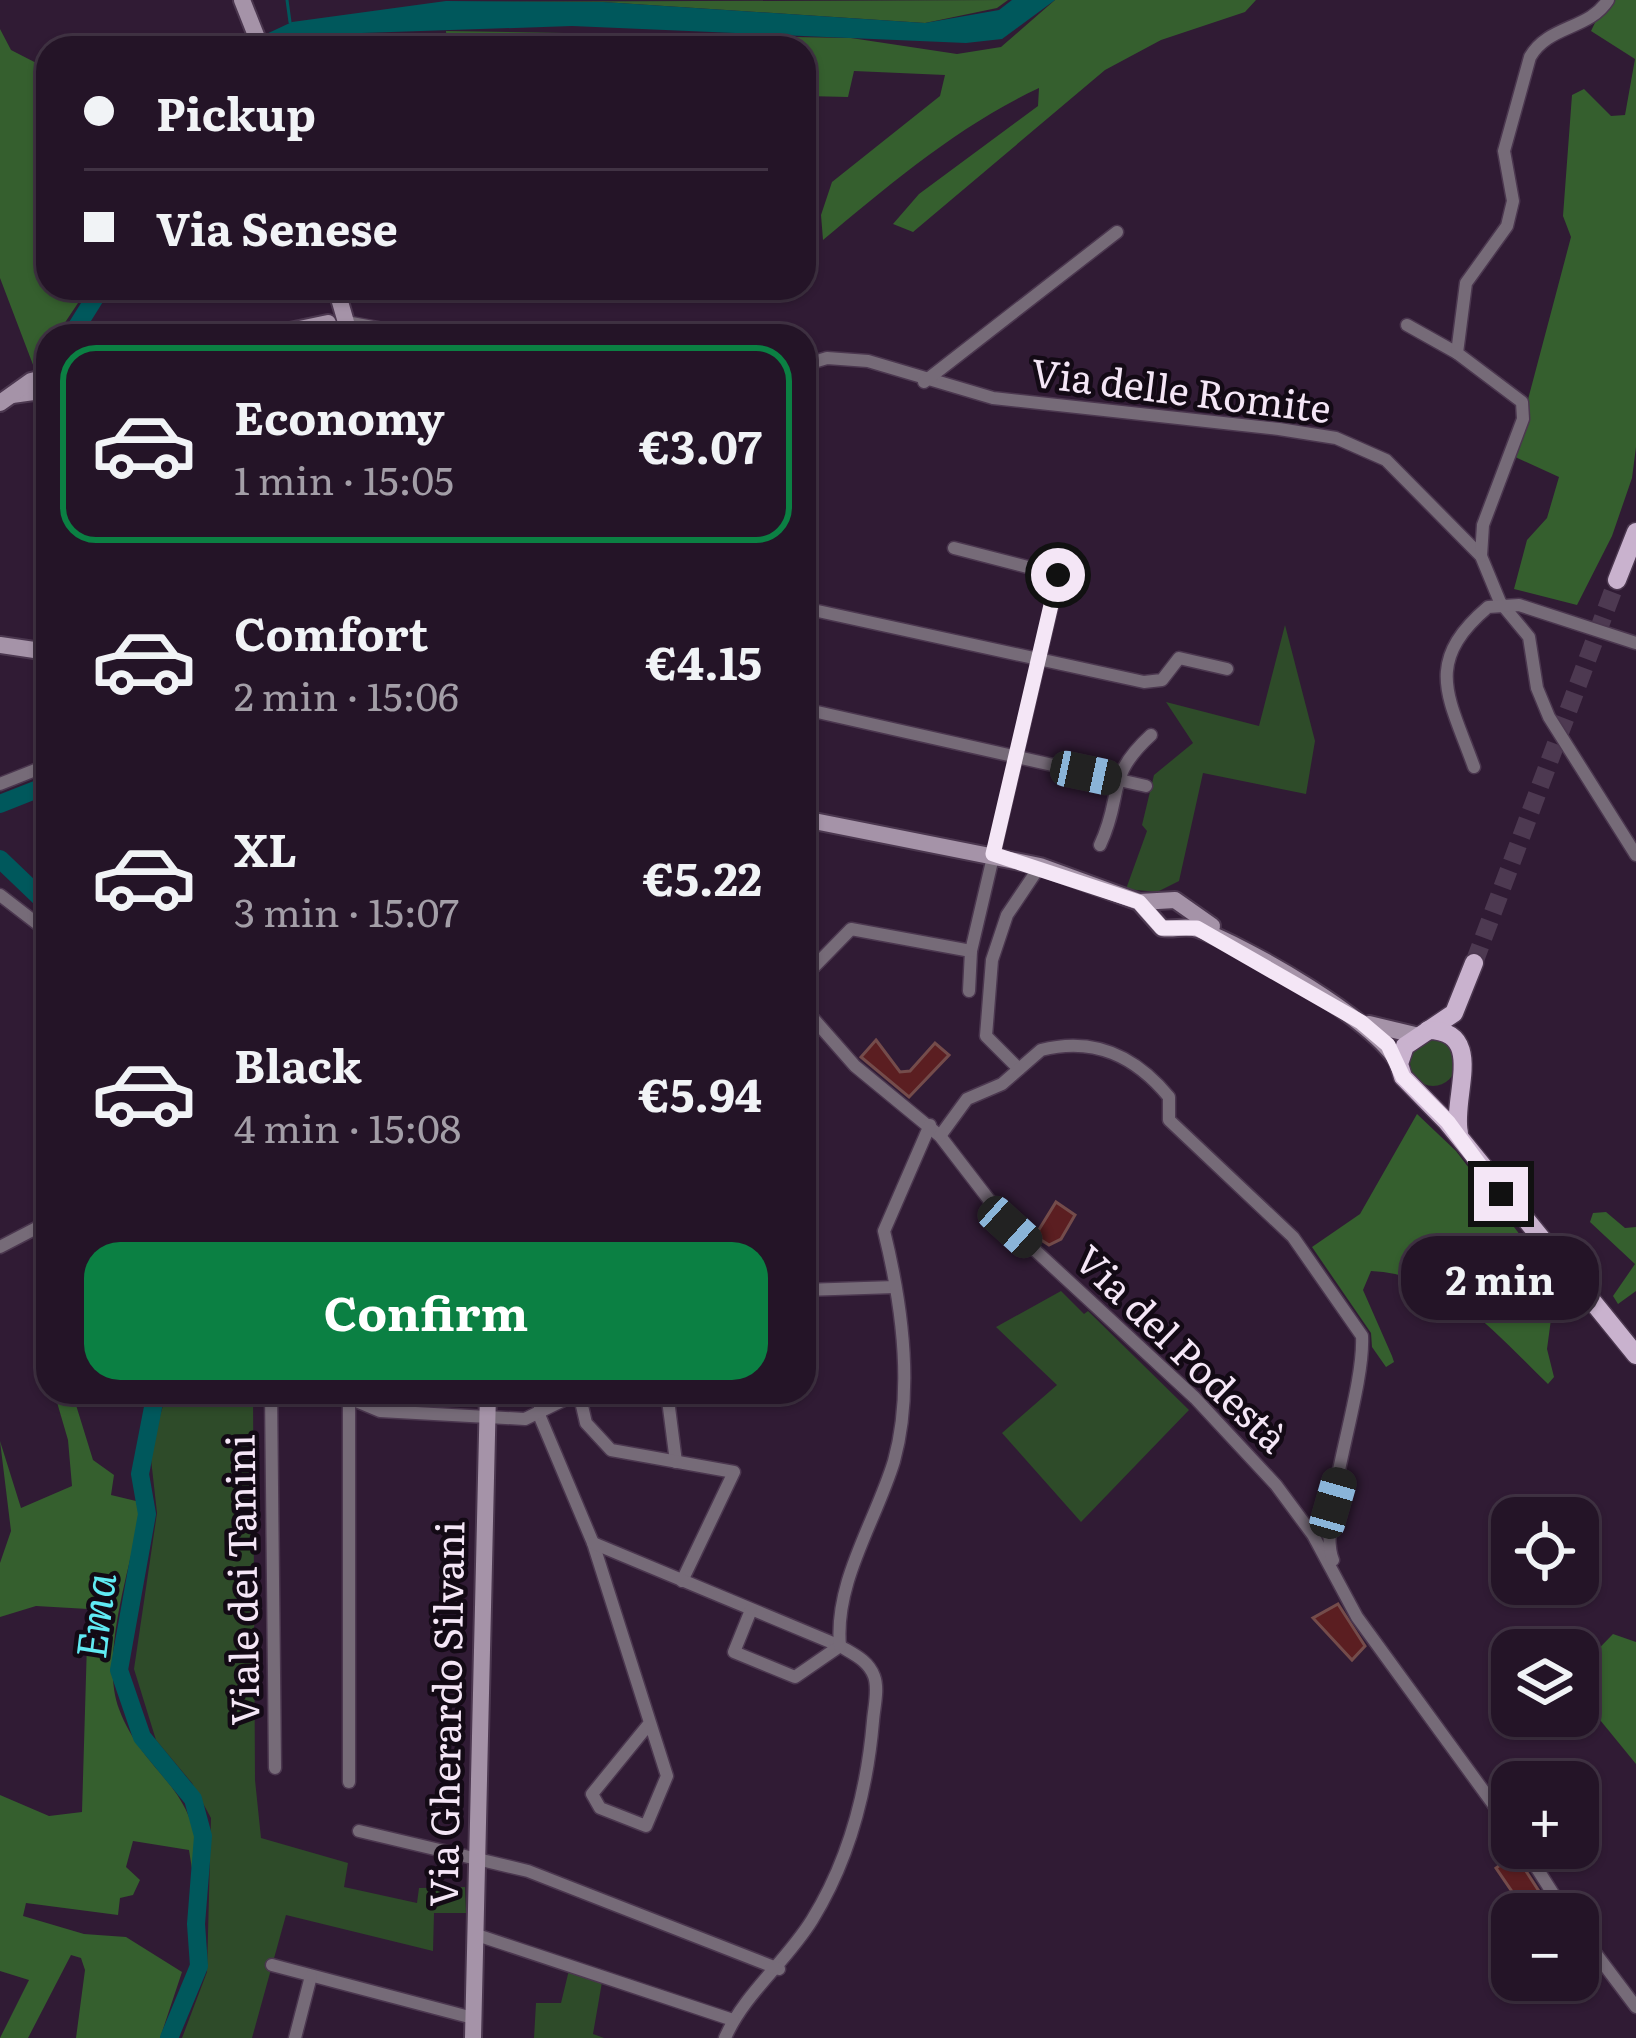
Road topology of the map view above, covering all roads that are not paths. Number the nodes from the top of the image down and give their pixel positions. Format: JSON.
{"nodes":[{"id":1,"x":1608,"y":0,"type":"edge"},
{"id":2,"x":1117,"y":232,"type":"dead end"},
{"id":3,"x":340,"y":317,"type":"edge"},
{"id":4,"x":370,"y":324,"type":"edge"},
{"id":5,"x":1407,"y":326,"type":"dead end"},
{"id":6,"x":1457,"y":353,"type":"junction"},
{"id":7,"x":816,"y":363,"type":"edge"},
{"id":8,"x":924,"y":382,"type":"junction"},
{"id":9,"x":36,"y":387,"type":"edge"},
{"id":10,"x":5,"y":399,"type":"edge"},
{"id":11,"x":1636,"y":532,"type":"edge"},
{"id":12,"x":954,"y":548,"type":"dead end"},
{"id":13,"x":1481,"y":556,"type":"junction"},
{"id":14,"x":1618,"y":580,"type":"tunnel mouth"},
{"id":15,"x":1500,"y":602,"type":"junction"},
{"id":16,"x":816,"y":611,"type":"edge"},
{"id":17,"x":1636,"y":643,"type":"edge"},
{"id":18,"x":0,"y":645,"type":"edge"},
{"id":19,"x":36,"y":650,"type":"edge"},
{"id":20,"x":1038,"y":658,"type":"junction"},
{"id":21,"x":1227,"y":669,"type":"dead end"},
{"id":22,"x":816,"y":712,"type":"edge"},
{"id":23,"x":1151,"y":735,"type":"dead end"},
{"id":24,"x":1015,"y":758,"type":"junction"},
{"id":25,"x":1474,"y":767,"type":"dead end"},
{"id":26,"x":36,"y":770,"type":"edge"},
{"id":27,"x":1118,"y":780,"type":"junction"},
{"id":28,"x":0,"y":784,"type":"edge"},
{"id":29,"x":1146,"y":786,"type":"dead end"},
{"id":30,"x":816,"y":821,"type":"edge"},
{"id":31,"x":1100,"y":844,"type":"dead end"},
{"id":32,"x":993,"y":854,"type":"junction"},
{"id":33,"x":1636,"y":855,"type":"edge"},
{"id":34,"x":1040,"y":866,"type":"junction"},
{"id":35,"x":0,"y":896,"type":"edge"},
{"id":36,"x":1159,"y":908,"type":"junction"},
{"id":37,"x":1182,"y":919,"type":"junction"},
{"id":38,"x":36,"y":923,"type":"edge"},
{"id":39,"x":971,"y":951,"type":"junction"},
{"id":40,"x":1474,"y":963,"type":"tunnel mouth"},
{"id":41,"x":816,"y":965,"type":"edge"},
{"id":42,"x":970,"y":991,"type":"dead end"},
{"id":43,"x":1462,"y":999,"type":"junction"},
{"id":44,"x":1357,"y":1020,"type":"junction"},
{"id":45,"x":816,"y":1022,"type":"edge"},
{"id":46,"x":1420,"y":1033,"type":"junction"},
{"id":47,"x":1399,"y":1064,"type":"junction"},
{"id":48,"x":1464,"y":1067,"type":"junction"},
{"id":49,"x":1019,"y":1069,"type":"junction"},
{"id":50,"x":1415,"y":1089,"type":"junction"},
{"id":51,"x":935,"y":1130,"type":"junction"},
{"id":52,"x":1460,"y":1138,"type":"junction"},
{"id":53,"x":36,"y":1228,"type":"edge"},
{"id":54,"x":0,"y":1247,"type":"edge"},
{"id":55,"x":895,"y":1287,"type":"junction"},
{"id":56,"x":816,"y":1290,"type":"edge"},
{"id":57,"x":1636,"y":1355,"type":"edge"},
{"id":58,"x":271,"y":1404,"type":"edge"},
{"id":59,"x":349,"y":1404,"type":"edge"},
{"id":60,"x":363,"y":1404,"type":"edge"},
{"id":61,"x":380,"y":1404,"type":"edge"},
{"id":62,"x":487,"y":1404,"type":"edge"},
{"id":63,"x":540,"y":1404,"type":"edge"},
{"id":64,"x":560,"y":1404,"type":"edge"},
{"id":65,"x":582,"y":1404,"type":"edge"},
{"id":66,"x":669,"y":1404,"type":"edge"},
{"id":67,"x":380,"y":1411,"type":"junction"},
{"id":68,"x":487,"y":1415,"type":"junction"},
{"id":69,"x":540,"y":1417,"type":"junction"},
{"id":70,"x":676,"y":1462,"type":"junction"},
{"id":71,"x":593,"y":1543,"type":"junction"},
{"id":72,"x":682,"y":1581,"type":"junction"},
{"id":73,"x":1343,"y":1593,"type":"junction"},
{"id":74,"x":751,"y":1610,"type":"junction"},
{"id":75,"x":840,"y":1646,"type":"junction"},
{"id":76,"x":649,"y":1724,"type":"junction"},
{"id":77,"x":275,"y":1768,"type":"dead end"},
{"id":78,"x":350,"y":1782,"type":"dead end"},
{"id":79,"x":1491,"y":1801,"type":"edge"},
{"id":80,"x":359,"y":1831,"type":"dead end"},
{"id":81,"x":477,"y":1859,"type":"junction"},
{"id":82,"x":474,"y":1934,"type":"junction"},
{"id":83,"x":1599,"y":1958,"type":"edge"},
{"id":84,"x":272,"y":1965,"type":"dead end"},
{"id":85,"x":779,"y":1969,"type":"junction"},
{"id":86,"x":311,"y":1976,"type":"junction"},
{"id":87,"x":1636,"y":2007,"type":"edge"},
{"id":88,"x":473,"y":2018,"type":"junction"},
{"id":89,"x":733,"y":2020,"type":"junction"},
{"id":90,"x":295,"y":2038,"type":"edge"},
{"id":91,"x":472,"y":2038,"type":"edge"},
{"id":92,"x":725,"y":2038,"type":"edge"}],
"edges":[{"from":1,"to":6,"type":"street"},
{"from":2,"to":8,"type":"street","name":"Via delle Romite"},
{"from":3,"to":4,"type":"street"},
{"from":5,"to":6,"type":"street"},
{"from":6,"to":13,"type":"street"},
{"from":7,"to":8,"type":"street","name":"Via delle Romite"},
{"from":8,"to":13,"type":"street","name":"Via delle Romite"},
{"from":9,"to":10,"type":"main road"},
{"from":11,"to":14,"type":"main road"},
{"from":12,"to":20,"type":"street"},
{"from":13,"to":15,"type":"street","name":"Via delle Romite"},
{"from":15,"to":17,"type":"street"},
{"from":15,"to":25,"type":"street"},
{"from":15,"to":33,"type":"street","name":"Via delle Romite"},
{"from":16,"to":20,"type":"street"},
{"from":18,"to":19,"type":"main road"},
{"from":20,"to":21,"type":"street"},
{"from":20,"to":24,"type":"street"},
{"from":22,"to":24,"type":"street"},
{"from":23,"to":27,"type":"street"},
{"from":24,"to":27,"type":"street"},
{"from":24,"to":32,"type":"street"},
{"from":26,"to":28,"type":"street"},
{"from":27,"to":29,"type":"street"},
{"from":27,"to":31,"type":"street"},
{"from":30,"to":32,"type":"main road"},
{"from":32,"to":34,"type":"main road"},
{"from":32,"to":39,"type":"street"},
{"from":34,"to":36,"type":"main road"},
{"from":34,"to":49,"type":"street"},
{"from":35,"to":38,"type":"street"},
{"from":36,"to":37,"type":"main road"},
{"from":36,"to":37,"type":"main road"},
{"from":37,"to":44,"type":"main road"},
{"from":39,"to":41,"type":"street"},
{"from":39,"to":42,"type":"street"},
{"from":40,"to":43,"type":"main road"},
{"from":43,"to":46,"type":"main road"},
{"from":43,"to":48,"type":"main road"},
{"from":44,"to":46,"type":"main road"},
{"from":44,"to":47,"type":"main road"},
{"from":45,"to":51,"type":"street","name":"Via del Podestà"},
{"from":46,"to":47,"type":"main road"},
{"from":46,"to":48,"type":"main road"},
{"from":47,"to":50,"type":"main road"},
{"from":48,"to":50,"type":"main road"},
{"from":48,"to":52,"type":"main road"},
{"from":49,"to":51,"type":"street"},
{"from":49,"to":73,"type":"street"},
{"from":50,"to":52,"type":"main road"},
{"from":51,"to":55,"type":"street"},
{"from":51,"to":73,"type":"street","name":"Via del Podestà"},
{"from":52,"to":57,"type":"main road"},
{"from":53,"to":54,"type":"street"},
{"from":55,"to":56,"type":"street"},
{"from":55,"to":75,"type":"street"},
{"from":58,"to":77,"type":"street","name":"Viale dei Tanini"},
{"from":59,"to":78,"type":"street"},
{"from":60,"to":67,"type":"street"},
{"from":61,"to":67,"type":"street"},
{"from":62,"to":68,"type":"main road","name":"Via Gherardo Silvani"},
{"from":63,"to":69,"type":"street"},
{"from":64,"to":69,"type":"street"},
{"from":65,"to":70,"type":"street"},
{"from":66,"to":70,"type":"street"},
{"from":67,"to":68,"type":"street"},
{"from":68,"to":69,"type":"street"},
{"from":68,"to":81,"type":"main road","name":"Via Gherardo Silvani"},
{"from":69,"to":71,"type":"street"},
{"from":70,"to":72,"type":"street"},
{"from":71,"to":72,"type":"street"},
{"from":71,"to":76,"type":"street"},
{"from":72,"to":74,"type":"street"},
{"from":73,"to":79,"type":"street","name":"Via del Podestà"},
{"from":74,"to":75,"type":"street"},
{"from":74,"to":75,"type":"street"},
{"from":75,"to":85,"type":"street"},
{"from":76,"to":76,"type":"street"},
{"from":80,"to":81,"type":"street"},
{"from":81,"to":82,"type":"main road","name":"Via Gherardo Silvani"},
{"from":81,"to":85,"type":"street"},
{"from":82,"to":88,"type":"main road","name":"Via Gherardo Silvani"},
{"from":82,"to":89,"type":"street"},
{"from":83,"to":87,"type":"street"},
{"from":84,"to":86,"type":"street"},
{"from":85,"to":89,"type":"street"},
{"from":86,"to":88,"type":"street"},
{"from":86,"to":90,"type":"street"},
{"from":88,"to":91,"type":"main road","name":"Via Gherardo Silvani"},
{"from":89,"to":92,"type":"street"}]}
